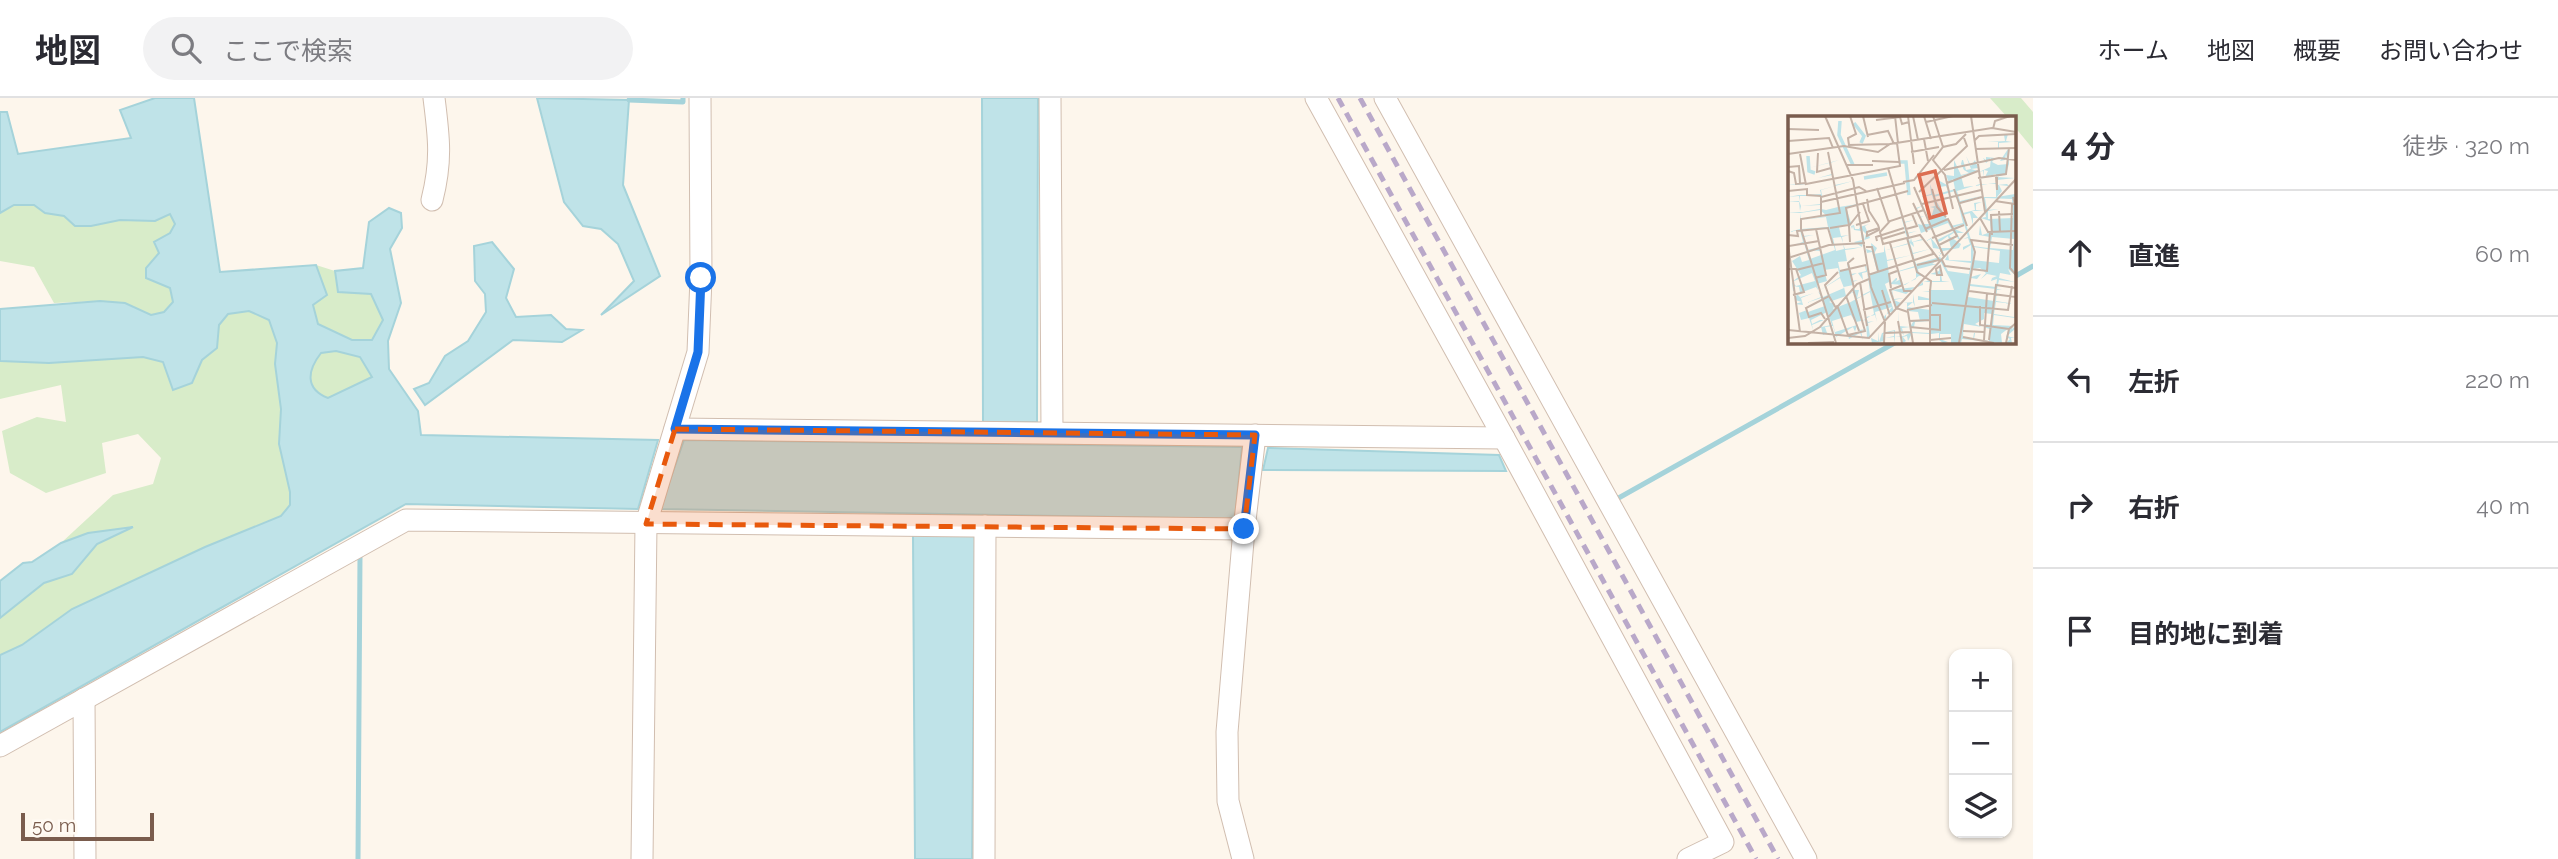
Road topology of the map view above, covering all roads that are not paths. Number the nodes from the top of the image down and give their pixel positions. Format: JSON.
{"nodes":[{"id":1,"x":434,"y":98,"type":"edge"},
{"id":2,"x":700,"y":98,"type":"edge"},
{"id":3,"x":1050,"y":98,"type":"edge"},
{"id":4,"x":1316,"y":98,"type":"edge"},
{"id":5,"x":1385,"y":98,"type":"edge"},
{"id":6,"x":432,"y":200,"type":"dead end"},
{"id":7,"x":675,"y":429,"type":"junction"},
{"id":8,"x":1052,"y":432,"type":"junction"},
{"id":9,"x":1504,"y":438,"type":"junction"},
{"id":10,"x":1253,"y":453,"type":"junction"},
{"id":11,"x":646,"y":524,"type":"junction"},
{"id":12,"x":985,"y":526,"type":"junction"},
{"id":13,"x":1244,"y":529,"type":"junction"},
{"id":14,"x":84,"y":699,"type":"junction"},
{"id":15,"x":0,"y":746,"type":"edge"},
{"id":16,"x":85,"y":859,"type":"edge"},
{"id":17,"x":642,"y":859,"type":"edge"},
{"id":18,"x":984,"y":859,"type":"edge"},
{"id":19,"x":1243,"y":859,"type":"edge"},
{"id":20,"x":1688,"y":859,"type":"edge"},
{"id":21,"x":1806,"y":859,"type":"edge"}],
"edges":[{"from":1,"to":6,"type":"street"},
{"from":2,"to":7,"type":"street"},
{"from":3,"to":8,"type":"street"},
{"from":4,"to":9,"type":"street"},
{"from":5,"to":21,"type":"street"},
{"from":7,"to":8,"type":"street"},
{"from":7,"to":11,"type":"street"},
{"from":8,"to":10,"type":"street"},
{"from":9,"to":10,"type":"street"},
{"from":9,"to":20,"type":"street"},
{"from":10,"to":13,"type":"street"},
{"from":11,"to":12,"type":"street"},
{"from":11,"to":14,"type":"street"},
{"from":11,"to":17,"type":"street"},
{"from":12,"to":13,"type":"street"},
{"from":12,"to":18,"type":"street"},
{"from":13,"to":19,"type":"street"},
{"from":14,"to":15,"type":"street"},
{"from":14,"to":16,"type":"street"}]}
